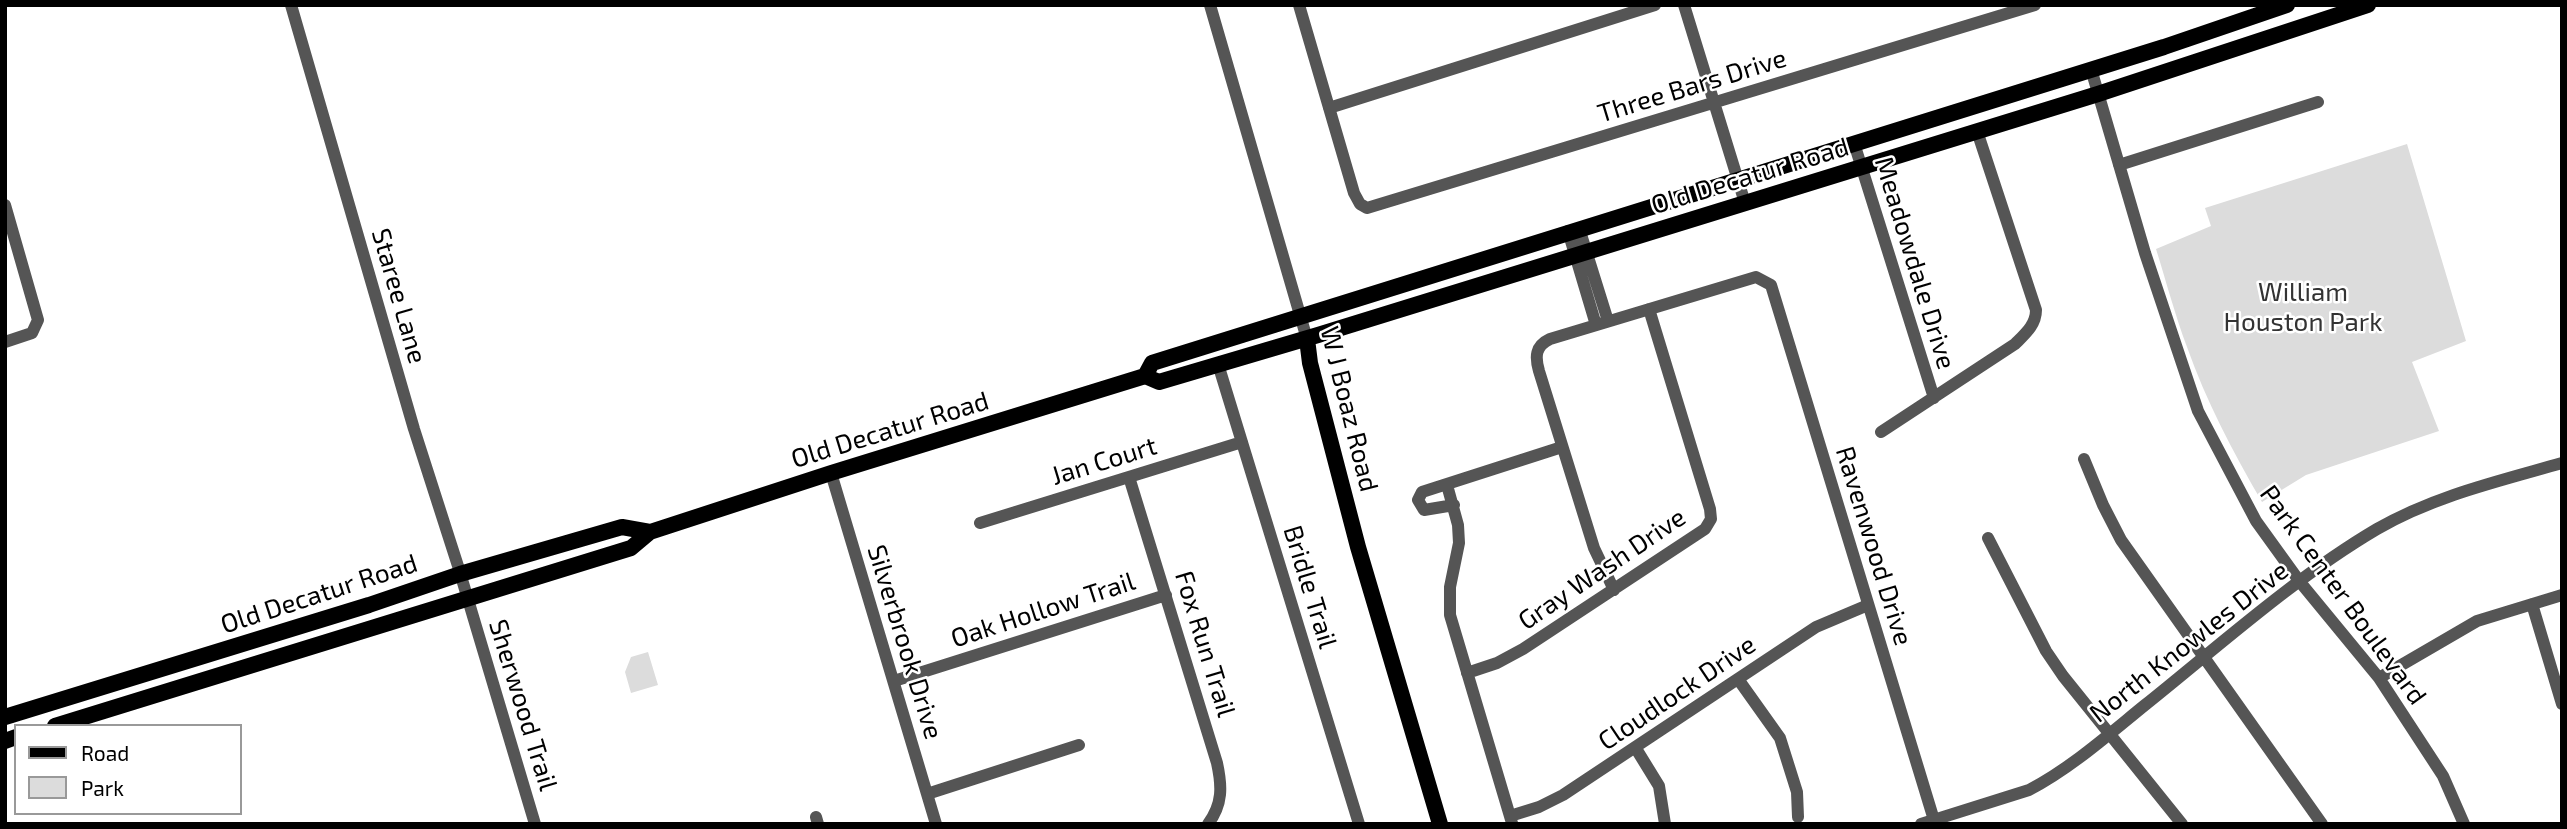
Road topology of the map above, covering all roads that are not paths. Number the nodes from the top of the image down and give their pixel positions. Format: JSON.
{"nodes":[{"id":1,"x":291,"y":5,"type":"edge"},
{"id":2,"x":1210,"y":5,"type":"edge"},
{"id":3,"x":1298,"y":5,"type":"edge"},
{"id":4,"x":1655,"y":5,"type":"edge"},
{"id":5,"x":1684,"y":5,"type":"edge"},
{"id":6,"x":2035,"y":5,"type":"edge"},
{"id":7,"x":2368,"y":5,"type":"edge"},
{"id":8,"x":2281,"y":7,"type":"edge"},
{"id":9,"x":2283,"y":34,"type":"junction"},
{"id":10,"x":2091,"y":69,"type":"junction"},
{"id":11,"x":2098,"y":94,"type":"junction"},
{"id":12,"x":2318,"y":102,"type":"dead end"},
{"id":13,"x":1714,"y":103,"type":"junction"},
{"id":14,"x":1329,"y":108,"type":"junction"},
{"id":15,"x":1977,"y":131,"type":"junction"},
{"id":16,"x":1854,"y":143,"type":"junction"},
{"id":17,"x":2119,"y":165,"type":"junction"},
{"id":18,"x":1861,"y":166,"type":"junction"},
{"id":19,"x":1737,"y":178,"type":"junction"},
{"id":20,"x":1745,"y":203,"type":"junction"},
{"id":21,"x":6,"y":213,"type":"edge"},
{"id":22,"x":1574,"y":229,"type":"junction"},
{"id":23,"x":1581,"y":254,"type":"junction"},
{"id":24,"x":1649,"y":309,"type":"junction"},
{"id":25,"x":1301,"y":317,"type":"junction"},
{"id":26,"x":1602,"y":323,"type":"junction"},
{"id":27,"x":1307,"y":339,"type":"junction"},
{"id":28,"x":5,"y":342,"type":"edge"},
{"id":29,"x":1218,"y":363,"type":"junction"},
{"id":30,"x":1145,"y":376,"type":"junction"},
{"id":31,"x":1934,"y":398,"type":"junction"},
{"id":32,"x":1881,"y":432,"type":"dead end"},
{"id":33,"x":1242,"y":442,"type":"junction"},
{"id":34,"x":1562,"y":447,"type":"junction"},
{"id":35,"x":2084,"y":459,"type":"dead end"},
{"id":36,"x":2562,"y":463,"type":"edge"},
{"id":37,"x":831,"y":473,"type":"junction"},
{"id":38,"x":1129,"y":477,"type":"junction"},
{"id":39,"x":1447,"y":485,"type":"junction"},
{"id":40,"x":1454,"y":505,"type":"junction"},
{"id":41,"x":980,"y":523,"type":"dead end"},
{"id":42,"x":650,"y":532,"type":"junction"},
{"id":43,"x":1988,"y":538,"type":"dead end"},
{"id":44,"x":460,"y":574,"type":"junction"},
{"id":45,"x":2301,"y":582,"type":"junction"},
{"id":46,"x":1614,"y":590,"type":"junction"},
{"id":47,"x":1166,"y":595,"type":"junction"},
{"id":48,"x":2562,"y":595,"type":"edge"},
{"id":49,"x":468,"y":598,"type":"junction"},
{"id":50,"x":2532,"y":604,"type":"junction"},
{"id":51,"x":1868,"y":605,"type":"junction"},
{"id":52,"x":317,"y":621,"type":"junction"},
{"id":53,"x":323,"y":643,"type":"junction"},
{"id":54,"x":2203,"y":658,"type":"junction"},
{"id":55,"x":1467,"y":673,"type":"junction"},
{"id":56,"x":2379,"y":678,"type":"junction"},
{"id":57,"x":1738,"y":679,"type":"junction"},
{"id":58,"x":894,"y":681,"type":"junction"},
{"id":59,"x":2562,"y":704,"type":"edge"},
{"id":60,"x":5,"y":717,"type":"edge"},
{"id":61,"x":60,"y":724,"type":"edge"},
{"id":62,"x":2111,"y":733,"type":"junction"},
{"id":63,"x":1079,"y":745,"type":"dead end"},
{"id":64,"x":1635,"y":747,"type":"junction"},
{"id":65,"x":928,"y":794,"type":"junction"},
{"id":66,"x":1798,"y":817,"type":"dead end"},
{"id":67,"x":1511,"y":820,"type":"edge"},
{"id":68,"x":1928,"y":822,"type":"edge"},
{"id":69,"x":535,"y":824,"type":"edge"},
{"id":70,"x":936,"y":824,"type":"edge"},
{"id":71,"x":1208,"y":824,"type":"edge"},
{"id":72,"x":1359,"y":824,"type":"edge"},
{"id":73,"x":1440,"y":824,"type":"edge"},
{"id":74,"x":1665,"y":824,"type":"edge"},
{"id":75,"x":2182,"y":824,"type":"edge"},
{"id":76,"x":2322,"y":824,"type":"edge"},
{"id":77,"x":2465,"y":824,"type":"edge"}],
"edges":[{"from":1,"to":44,"type":"street","name":"Staree Lane"},
{"from":2,"to":25,"type":"street","name":"W J Boaz Road"},
{"from":3,"to":14,"type":"street"},
{"from":4,"to":14,"type":"street"},
{"from":5,"to":13,"type":"street"},
{"from":6,"to":13,"type":"street","name":"Three Bars Drive"},
{"from":7,"to":9,"type":"main road","name":"Old Decatur Road"},
{"from":8,"to":9,"type":"main road"},
{"from":8,"to":10,"type":"main road","name":"Old Decatur Road"},
{"from":9,"to":11,"type":"main road","name":"Old Decatur Road"},
{"from":10,"to":11,"type":"street","name":"Park Center Boulevard"},
{"from":10,"to":16,"type":"main road","name":"Old Decatur Road"},
{"from":11,"to":15,"type":"main road","name":"Old Decatur Road"},
{"from":11,"to":17,"type":"street","name":"Park Center Boulevard"},
{"from":12,"to":17,"type":"street"},
{"from":13,"to":14,"type":"street","name":"Three Bars Drive"},
{"from":13,"to":19,"type":"street"},
{"from":15,"to":18,"type":"main road","name":"Old Decatur Road"},
{"from":15,"to":31,"type":"street"},
{"from":16,"to":18,"type":"street","name":"Meadowdale Drive"},
{"from":16,"to":19,"type":"main road","name":"Old Decatur Road"},
{"from":17,"to":45,"type":"street","name":"Park Center Boulevard"},
{"from":18,"to":20,"type":"main road","name":"Old Decatur Road"},
{"from":18,"to":31,"type":"street","name":"Meadowdale Drive"},
{"from":19,"to":20,"type":"street"},
{"from":19,"to":22,"type":"main road","name":"Old Decatur Road"},
{"from":20,"to":23,"type":"main road","name":"Old Decatur Road"},
{"from":21,"to":28,"type":"street"},
{"from":22,"to":23,"type":"street"},
{"from":22,"to":25,"type":"main road","name":"Old Decatur Road"},
{"from":23,"to":26,"type":"street"},
{"from":23,"to":27,"type":"main road","name":"Old Decatur Road"},
{"from":24,"to":26,"type":"street"},
{"from":24,"to":46,"type":"street","name":"Gray Wash Drive"},
{"from":24,"to":51,"type":"street","name":"Ravenwood Drive"},
{"from":25,"to":27,"type":"street","name":"W J Boaz Road"},
{"from":25,"to":30,"type":"main road","name":"Old Decatur Road"},
{"from":26,"to":34,"type":"street"},
{"from":27,"to":29,"type":"main road","name":"Old Decatur Road"},
{"from":27,"to":73,"type":"main road","name":"W J Boaz Road"},
{"from":29,"to":30,"type":"main road","name":"Old Decatur Road"},
{"from":29,"to":33,"type":"street","name":"Bridle Trail"},
{"from":30,"to":37,"type":"main road","name":"Old Decatur Road"},
{"from":31,"to":32,"type":"street"},
{"from":33,"to":38,"type":"street","name":"Jan Court"},
{"from":33,"to":72,"type":"street","name":"Bridle Trail"},
{"from":34,"to":39,"type":"street"},
{"from":34,"to":46,"type":"street"},
{"from":35,"to":54,"type":"street"},
{"from":36,"to":45,"type":"street","name":"North Knowles Drive"},
{"from":37,"to":42,"type":"main road","name":"Old Decatur Road"},
{"from":37,"to":58,"type":"street","name":"Silverbrook Drive"},
{"from":38,"to":41,"type":"street","name":"Jan Court"},
{"from":38,"to":47,"type":"street","name":"Fox Run Trail"},
{"from":39,"to":40,"type":"street"},
{"from":39,"to":40,"type":"street"},
{"from":40,"to":55,"type":"street"},
{"from":42,"to":44,"type":"main road","name":"Old Decatur Road"},
{"from":42,"to":49,"type":"main road","name":"Old Decatur Road"},
{"from":43,"to":62,"type":"street"},
{"from":44,"to":49,"type":"street","name":"Staree Lane"},
{"from":44,"to":52,"type":"main road","name":"Old Decatur Road"},
{"from":45,"to":54,"type":"street","name":"North Knowles Drive"},
{"from":45,"to":56,"type":"street","name":"Park Center Boulevard"},
{"from":46,"to":55,"type":"street","name":"Gray Wash Drive"},
{"from":47,"to":58,"type":"street","name":"Oak Hollow Trail"},
{"from":47,"to":71,"type":"street","name":"Fox Run Trail"},
{"from":48,"to":50,"type":"street"},
{"from":49,"to":53,"type":"main road","name":"Old Decatur Road"},
{"from":49,"to":69,"type":"street","name":"Sherwood Trail"},
{"from":50,"to":56,"type":"street"},
{"from":50,"to":59,"type":"street"},
{"from":51,"to":57,"type":"street","name":"Cloudlock Drive"},
{"from":51,"to":68,"type":"street","name":"Ravenwood Drive"},
{"from":52,"to":53,"type":"main road"},
{"from":52,"to":60,"type":"main road","name":"Old Decatur Road"},
{"from":53,"to":61,"type":"main road","name":"Old Decatur Road"},
{"from":54,"to":62,"type":"street","name":"North Knowles Drive"},
{"from":54,"to":76,"type":"street"},
{"from":55,"to":67,"type":"street"},
{"from":56,"to":77,"type":"street","name":"Park Center Boulevard"},
{"from":57,"to":64,"type":"street","name":"Cloudlock Drive"},
{"from":57,"to":66,"type":"street"},
{"from":58,"to":65,"type":"street","name":"Silverbrook Drive"},
{"from":62,"to":68,"type":"street","name":"North Knowles Drive"},
{"from":62,"to":75,"type":"street"},
{"from":63,"to":65,"type":"street"},
{"from":64,"to":67,"type":"street","name":"Cloudlock Drive"},
{"from":64,"to":74,"type":"street"},
{"from":65,"to":70,"type":"street","name":"Silverbrook Drive"}]}
